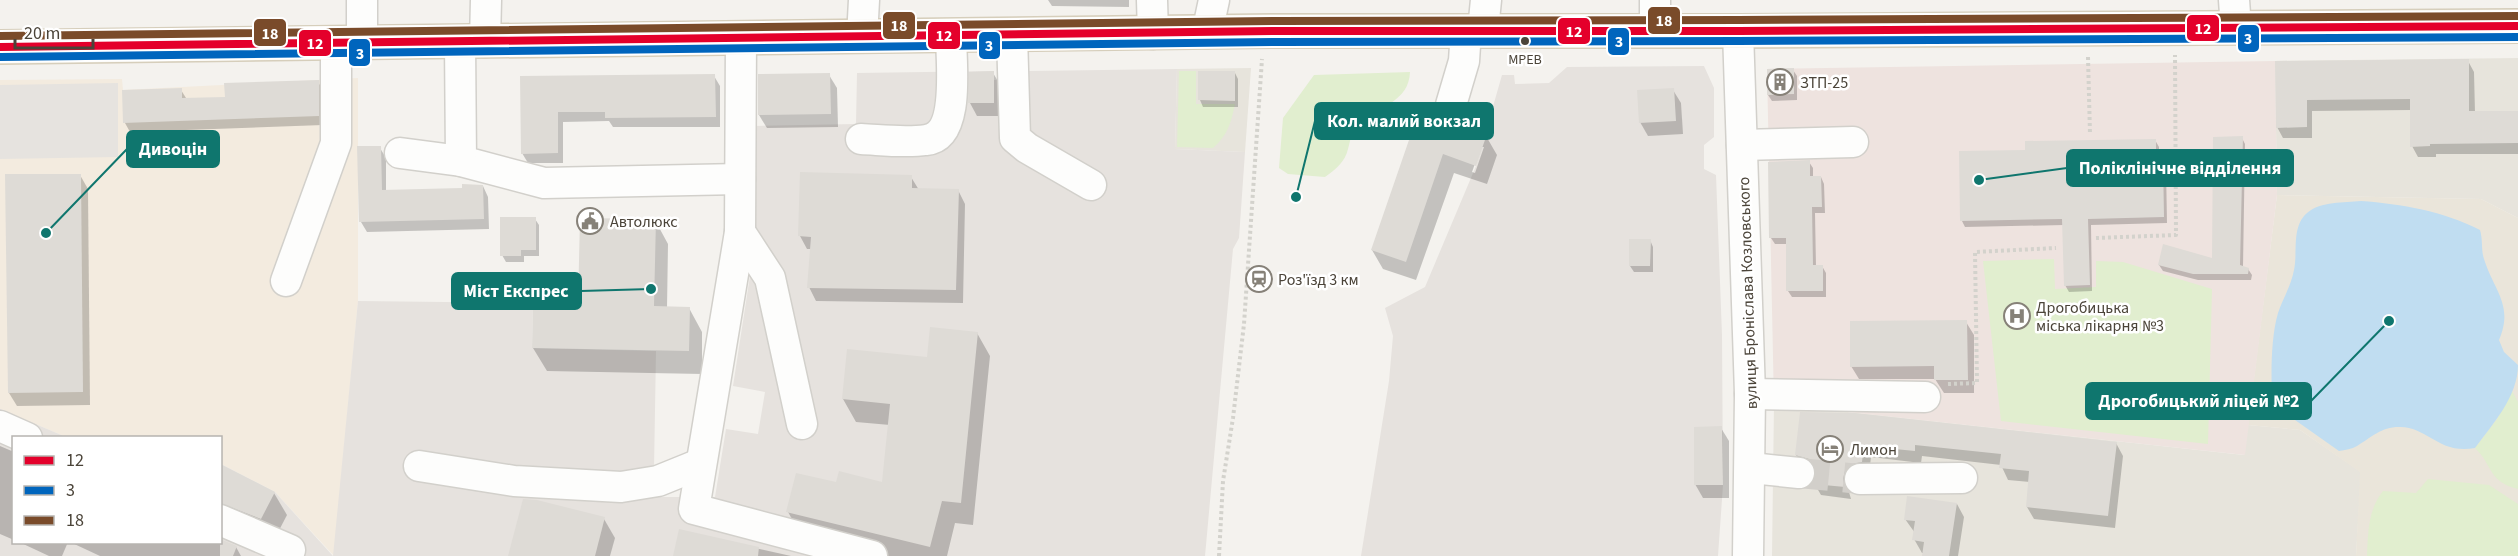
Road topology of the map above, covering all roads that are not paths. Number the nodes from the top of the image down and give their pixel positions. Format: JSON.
{"nodes":[{"id":1,"x":362,"y":0,"type":"edge"},
{"id":2,"x":486,"y":0,"type":"edge"},
{"id":3,"x":864,"y":0,"type":"edge"},
{"id":4,"x":1152,"y":0,"type":"edge"},
{"id":5,"x":1214,"y":0,"type":"edge"},
{"id":6,"x":2235,"y":14,"type":"edge"},
{"id":7,"x":1655,"y":16,"type":"edge"},
{"id":8,"x":1478,"y":20,"type":"edge"},
{"id":9,"x":2518,"y":26,"type":"edge"},
{"id":10,"x":1738,"y":31,"type":"junction"},
{"id":11,"x":1208,"y":33,"type":"junction"},
{"id":12,"x":1153,"y":34,"type":"junction"},
{"id":13,"x":1012,"y":35,"type":"junction"},
{"id":14,"x":951,"y":36,"type":"junction"},
{"id":15,"x":862,"y":37,"type":"junction"},
{"id":16,"x":741,"y":38,"type":"junction"},
{"id":17,"x":472,"y":42,"type":"junction"},
{"id":18,"x":349,"y":43,"type":"junction"},
{"id":19,"x":0,"y":47,"type":"edge"},
{"id":20,"x":1451,"y":105,"type":"dead end"},
{"id":21,"x":861,"y":139,"type":"dead end"},
{"id":22,"x":1853,"y":142,"type":"dead end"},
{"id":23,"x":1742,"y":145,"type":"junction"},
{"id":24,"x":400,"y":153,"type":"dead end"},
{"id":25,"x":461,"y":161,"type":"junction"},
{"id":26,"x":740,"y":179,"type":"junction"},
{"id":27,"x":1091,"y":185,"type":"dead end"},
{"id":28,"x":740,"y":232,"type":"junction"},
{"id":29,"x":286,"y":281,"type":"dead end"},
{"id":30,"x":1935,"y":390,"type":"road end"},
{"id":31,"x":1750,"y":394,"type":"junction"},
{"id":32,"x":802,"y":424,"type":"dead end"},
{"id":33,"x":0,"y":426,"type":"edge"},
{"id":34,"x":22,"y":436,"type":"edge"},
{"id":35,"x":700,"y":464,"type":"junction"},
{"id":36,"x":419,"y":466,"type":"dead end"},
{"id":37,"x":1751,"y":468,"type":"junction"},
{"id":38,"x":1799,"y":473,"type":"tunnel mouth"},
{"id":39,"x":1962,"y":478,"type":"dead end"},
{"id":40,"x":1860,"y":479,"type":"tunnel mouth"},
{"id":41,"x":222,"y":521,"type":"edge"},
{"id":42,"x":290,"y":550,"type":"dead end"},
{"id":43,"x":872,"y":556,"type":"edge"},
{"id":44,"x":1748,"y":556,"type":"edge"}],
"edges":[{"from":1,"to":18,"type":"street"},
{"from":2,"to":17,"type":"street"},
{"from":3,"to":15,"type":"street"},
{"from":4,"to":12,"type":"street"},
{"from":5,"to":11,"type":"street"},
{"from":6,"to":9,"type":"main road"},
{"from":6,"to":10,"type":"main road"},
{"from":7,"to":8,"type":"main road"},
{"from":7,"to":10,"type":"main road"},
{"from":8,"to":11,"type":"main road"},
{"from":8,"to":20,"type":"street"},
{"from":10,"to":23,"type":"street","name":"вулиця Броніслава Козловського"},
{"from":11,"to":12,"type":"main road"},
{"from":12,"to":13,"type":"main road"},
{"from":13,"to":14,"type":"main road"},
{"from":13,"to":27,"type":"street"},
{"from":14,"to":15,"type":"main road"},
{"from":14,"to":21,"type":"street"},
{"from":15,"to":16,"type":"main road"},
{"from":16,"to":17,"type":"main road"},
{"from":16,"to":26,"type":"street"},
{"from":17,"to":18,"type":"main road"},
{"from":17,"to":25,"type":"street"},
{"from":18,"to":19,"type":"main road"},
{"from":18,"to":29,"type":"street"},
{"from":22,"to":23,"type":"street"},
{"from":23,"to":31,"type":"street","name":"вулиця Броніслава Козловського"},
{"from":24,"to":25,"type":"street"},
{"from":25,"to":26,"type":"street"},
{"from":26,"to":28,"type":"street"},
{"from":28,"to":32,"type":"street"},
{"from":28,"to":35,"type":"street"},
{"from":30,"to":31,"type":"street"},
{"from":31,"to":37,"type":"street","name":"вулиця Броніслава Козловського"},
{"from":33,"to":34,"type":"street"},
{"from":35,"to":36,"type":"street"},
{"from":35,"to":43,"type":"street"},
{"from":37,"to":38,"type":"street"},
{"from":37,"to":44,"type":"street","name":"вулиця Броніслава Козловського"},
{"from":39,"to":40,"type":"street"},
{"from":41,"to":42,"type":"street"}]}
